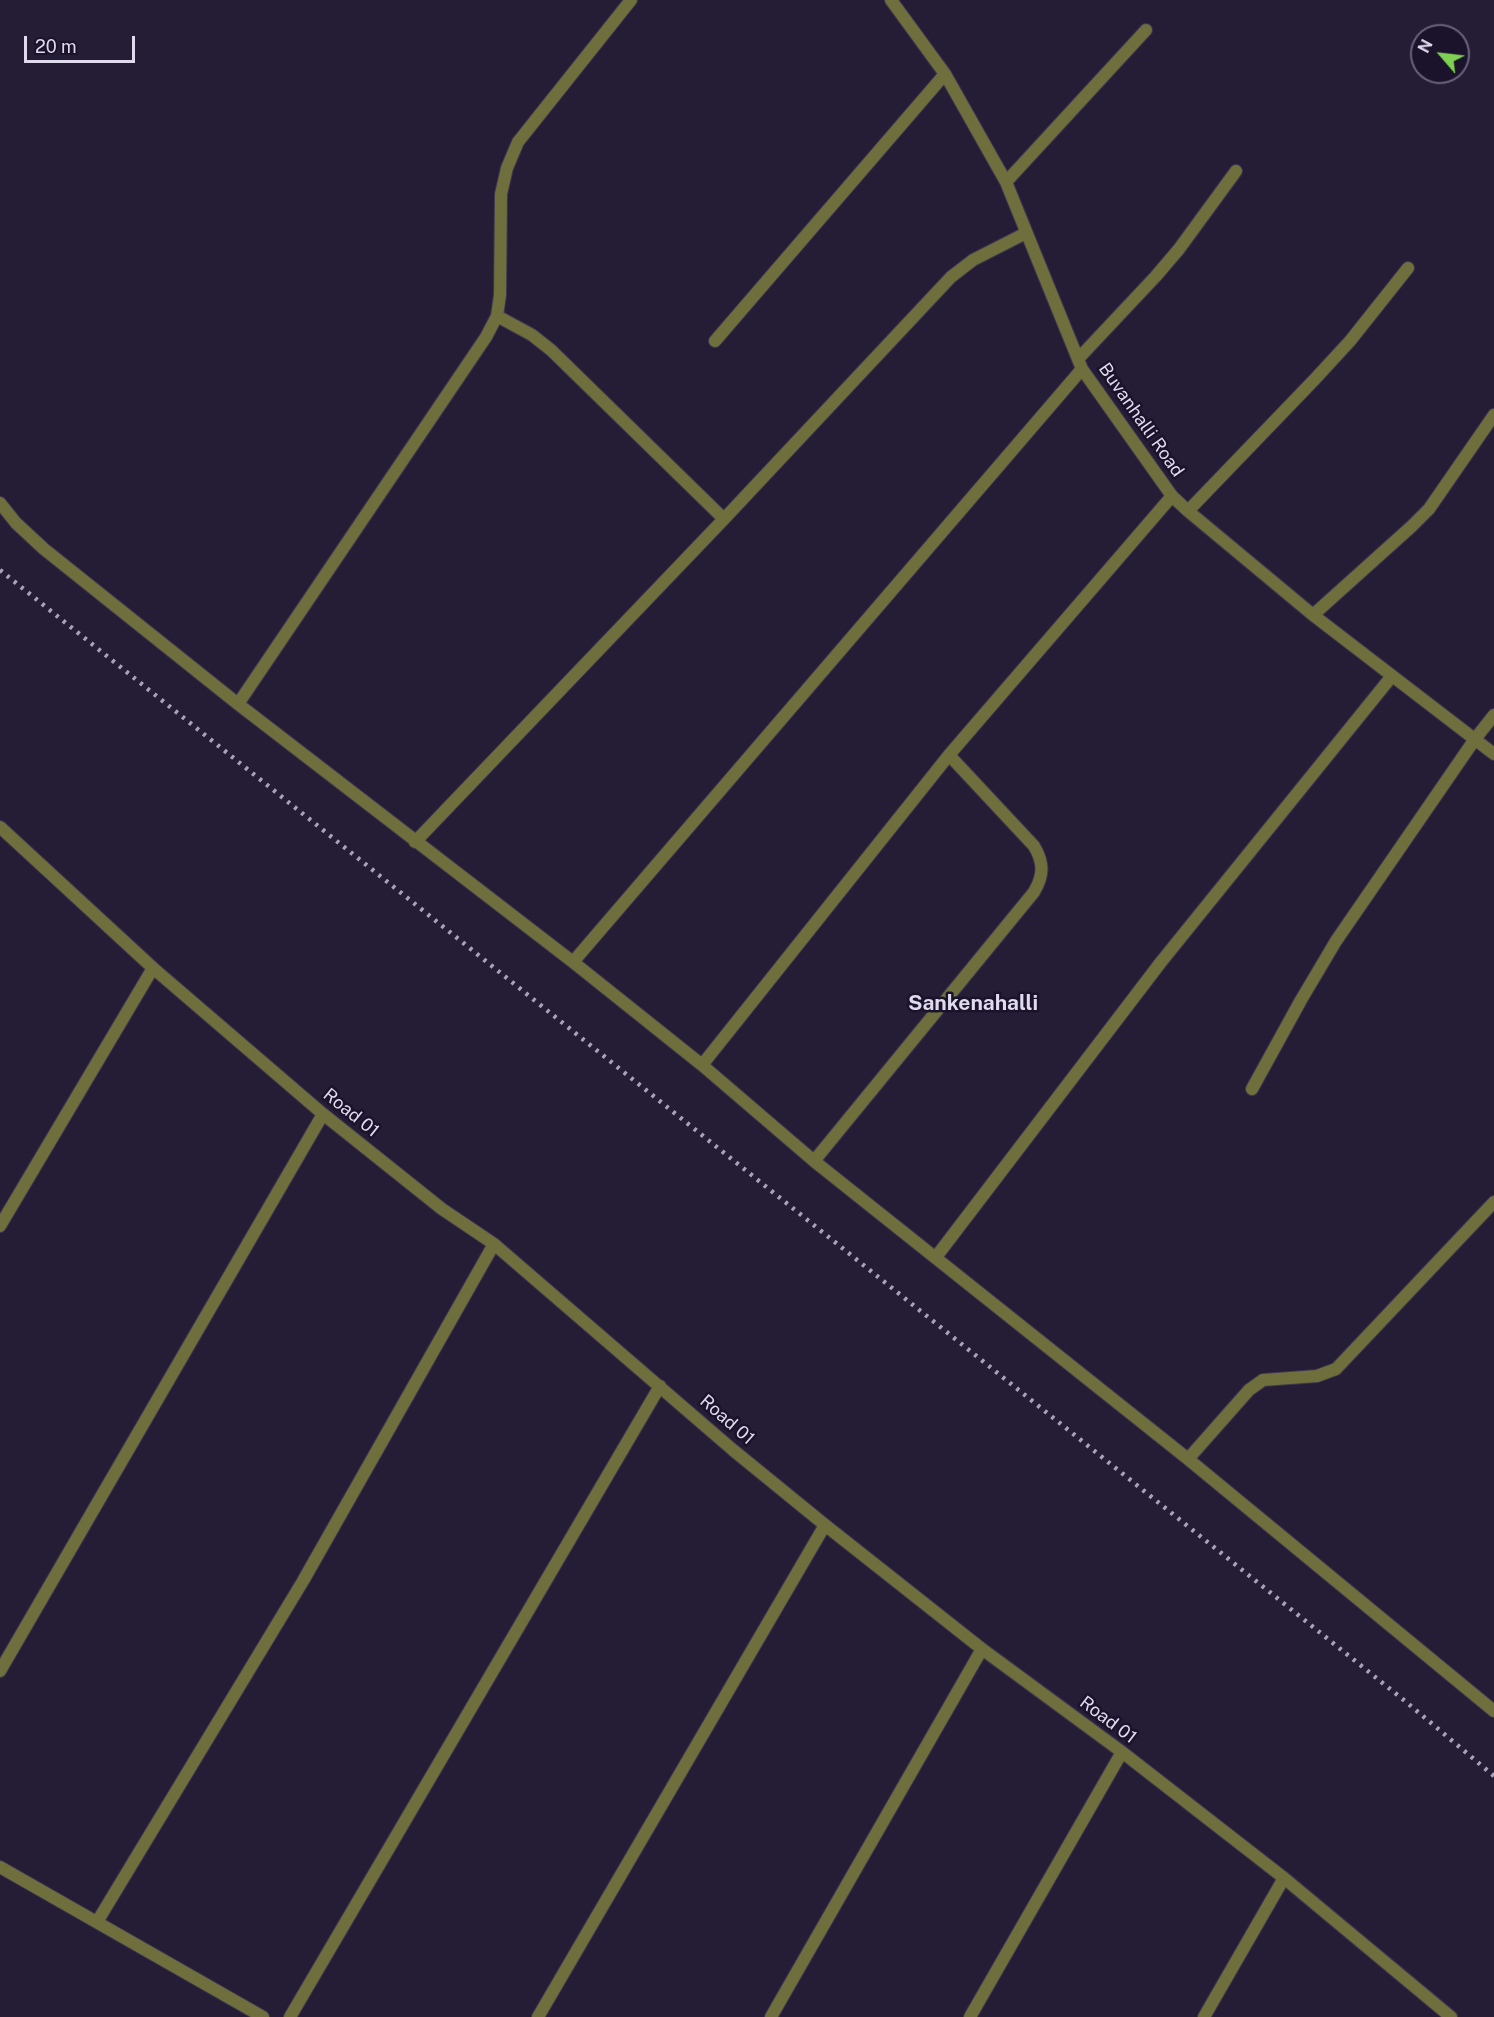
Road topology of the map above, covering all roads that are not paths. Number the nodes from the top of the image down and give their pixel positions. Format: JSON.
{"nodes":[{"id":1,"x":631,"y":0,"type":"edge"},
{"id":2,"x":891,"y":0,"type":"edge"},
{"id":3,"x":1146,"y":30,"type":"dead end"},
{"id":4,"x":945,"y":74,"type":"junction"},
{"id":5,"x":1236,"y":171,"type":"dead end"},
{"id":6,"x":1006,"y":182,"type":"junction"},
{"id":7,"x":1026,"y":233,"type":"junction"},
{"id":8,"x":1408,"y":268,"type":"dead end"},
{"id":9,"x":497,"y":316,"type":"junction"},
{"id":10,"x":715,"y":341,"type":"dead end"},
{"id":11,"x":1080,"y":364,"type":"junction"},
{"id":12,"x":1494,"y":415,"type":"edge"},
{"id":13,"x":1172,"y":496,"type":"junction"},
{"id":14,"x":0,"y":503,"type":"edge"},
{"id":15,"x":1188,"y":511,"type":"junction"},
{"id":16,"x":724,"y":519,"type":"junction"},
{"id":17,"x":1313,"y":615,"type":"junction"},
{"id":18,"x":1392,"y":676,"type":"junction"},
{"id":19,"x":238,"y":704,"type":"junction"},
{"id":20,"x":1494,"y":715,"type":"edge"},
{"id":21,"x":1475,"y":739,"type":"junction"},
{"id":22,"x":1494,"y":754,"type":"edge"},
{"id":23,"x":950,"y":755,"type":"junction"},
{"id":24,"x":0,"y":827,"type":"edge"},
{"id":25,"x":415,"y":842,"type":"junction"},
{"id":26,"x":573,"y":962,"type":"junction"},
{"id":27,"x":153,"y":968,"type":"junction"},
{"id":28,"x":702,"y":1065,"type":"junction"},
{"id":29,"x":1252,"y":1089,"type":"dead end"},
{"id":30,"x":323,"y":1114,"type":"junction"},
{"id":31,"x":814,"y":1161,"type":"junction"},
{"id":32,"x":1494,"y":1202,"type":"edge"},
{"id":33,"x":0,"y":1226,"type":"edge"},
{"id":34,"x":494,"y":1244,"type":"junction"},
{"id":35,"x":936,"y":1257,"type":"junction"},
{"id":36,"x":660,"y":1386,"type":"junction"},
{"id":37,"x":1188,"y":1459,"type":"junction"},
{"id":38,"x":825,"y":1525,"type":"junction"},
{"id":39,"x":982,"y":1649,"type":"junction"},
{"id":40,"x":0,"y":1671,"type":"edge"},
{"id":41,"x":1494,"y":1711,"type":"edge"},
{"id":42,"x":1122,"y":1752,"type":"junction"},
{"id":43,"x":0,"y":1866,"type":"edge"},
{"id":44,"x":1284,"y":1878,"type":"junction"},
{"id":45,"x":97,"y":1922,"type":"junction"},
{"id":46,"x":1448,"y":2016,"type":"edge"},
{"id":47,"x":263,"y":2017,"type":"edge"},
{"id":48,"x":290,"y":2017,"type":"edge"},
{"id":49,"x":538,"y":2017,"type":"edge"},
{"id":50,"x":771,"y":2017,"type":"edge"},
{"id":51,"x":970,"y":2017,"type":"edge"},
{"id":52,"x":1204,"y":2017,"type":"edge"}],
"edges":[{"from":1,"to":9,"type":"street"},
{"from":2,"to":4,"type":"street","name":"Buvanhalli Road"},
{"from":3,"to":6,"type":"street"},
{"from":4,"to":6,"type":"street","name":"Buvanhalli Road"},
{"from":4,"to":10,"type":"street"},
{"from":5,"to":11,"type":"street"},
{"from":6,"to":7,"type":"street","name":"Buvanhalli Road"},
{"from":7,"to":11,"type":"street","name":"Buvanhalli Road"},
{"from":7,"to":16,"type":"street"},
{"from":8,"to":15,"type":"street"},
{"from":9,"to":16,"type":"street"},
{"from":9,"to":19,"type":"street"},
{"from":11,"to":13,"type":"street","name":"Buvanhalli Road"},
{"from":11,"to":26,"type":"street"},
{"from":12,"to":17,"type":"street"},
{"from":13,"to":15,"type":"street","name":"Buvanhalli Road"},
{"from":13,"to":23,"type":"street"},
{"from":14,"to":19,"type":"street"},
{"from":15,"to":17,"type":"street","name":"Buvanhalli Road"},
{"from":16,"to":25,"type":"street"},
{"from":17,"to":18,"type":"street","name":"Buvanhalli Road"},
{"from":18,"to":21,"type":"street","name":"Buvanhalli Road"},
{"from":18,"to":35,"type":"street"},
{"from":19,"to":25,"type":"street"},
{"from":20,"to":21,"type":"street"},
{"from":21,"to":22,"type":"street","name":"Buvanhalli Road"},
{"from":21,"to":29,"type":"street"},
{"from":23,"to":28,"type":"street"},
{"from":23,"to":31,"type":"street"},
{"from":24,"to":27,"type":"street","name":"Road 01"},
{"from":25,"to":26,"type":"street"},
{"from":26,"to":28,"type":"street"},
{"from":27,"to":30,"type":"street","name":"Road 01"},
{"from":27,"to":33,"type":"street"},
{"from":28,"to":31,"type":"street"},
{"from":30,"to":34,"type":"street","name":"Road 01"},
{"from":30,"to":40,"type":"street"},
{"from":31,"to":35,"type":"street"},
{"from":32,"to":37,"type":"street"},
{"from":34,"to":36,"type":"street","name":"Road 01"},
{"from":34,"to":45,"type":"street"},
{"from":35,"to":37,"type":"street"},
{"from":36,"to":38,"type":"street","name":"Road 01"},
{"from":36,"to":48,"type":"street"},
{"from":37,"to":41,"type":"street"},
{"from":38,"to":39,"type":"street","name":"Road 01"},
{"from":38,"to":49,"type":"street"},
{"from":39,"to":42,"type":"street","name":"Road 01"},
{"from":39,"to":50,"type":"street"},
{"from":42,"to":44,"type":"street","name":"Road 01"},
{"from":42,"to":51,"type":"street"},
{"from":43,"to":45,"type":"street"},
{"from":44,"to":46,"type":"street","name":"Road 01"},
{"from":44,"to":52,"type":"street"},
{"from":45,"to":47,"type":"street"}]}
